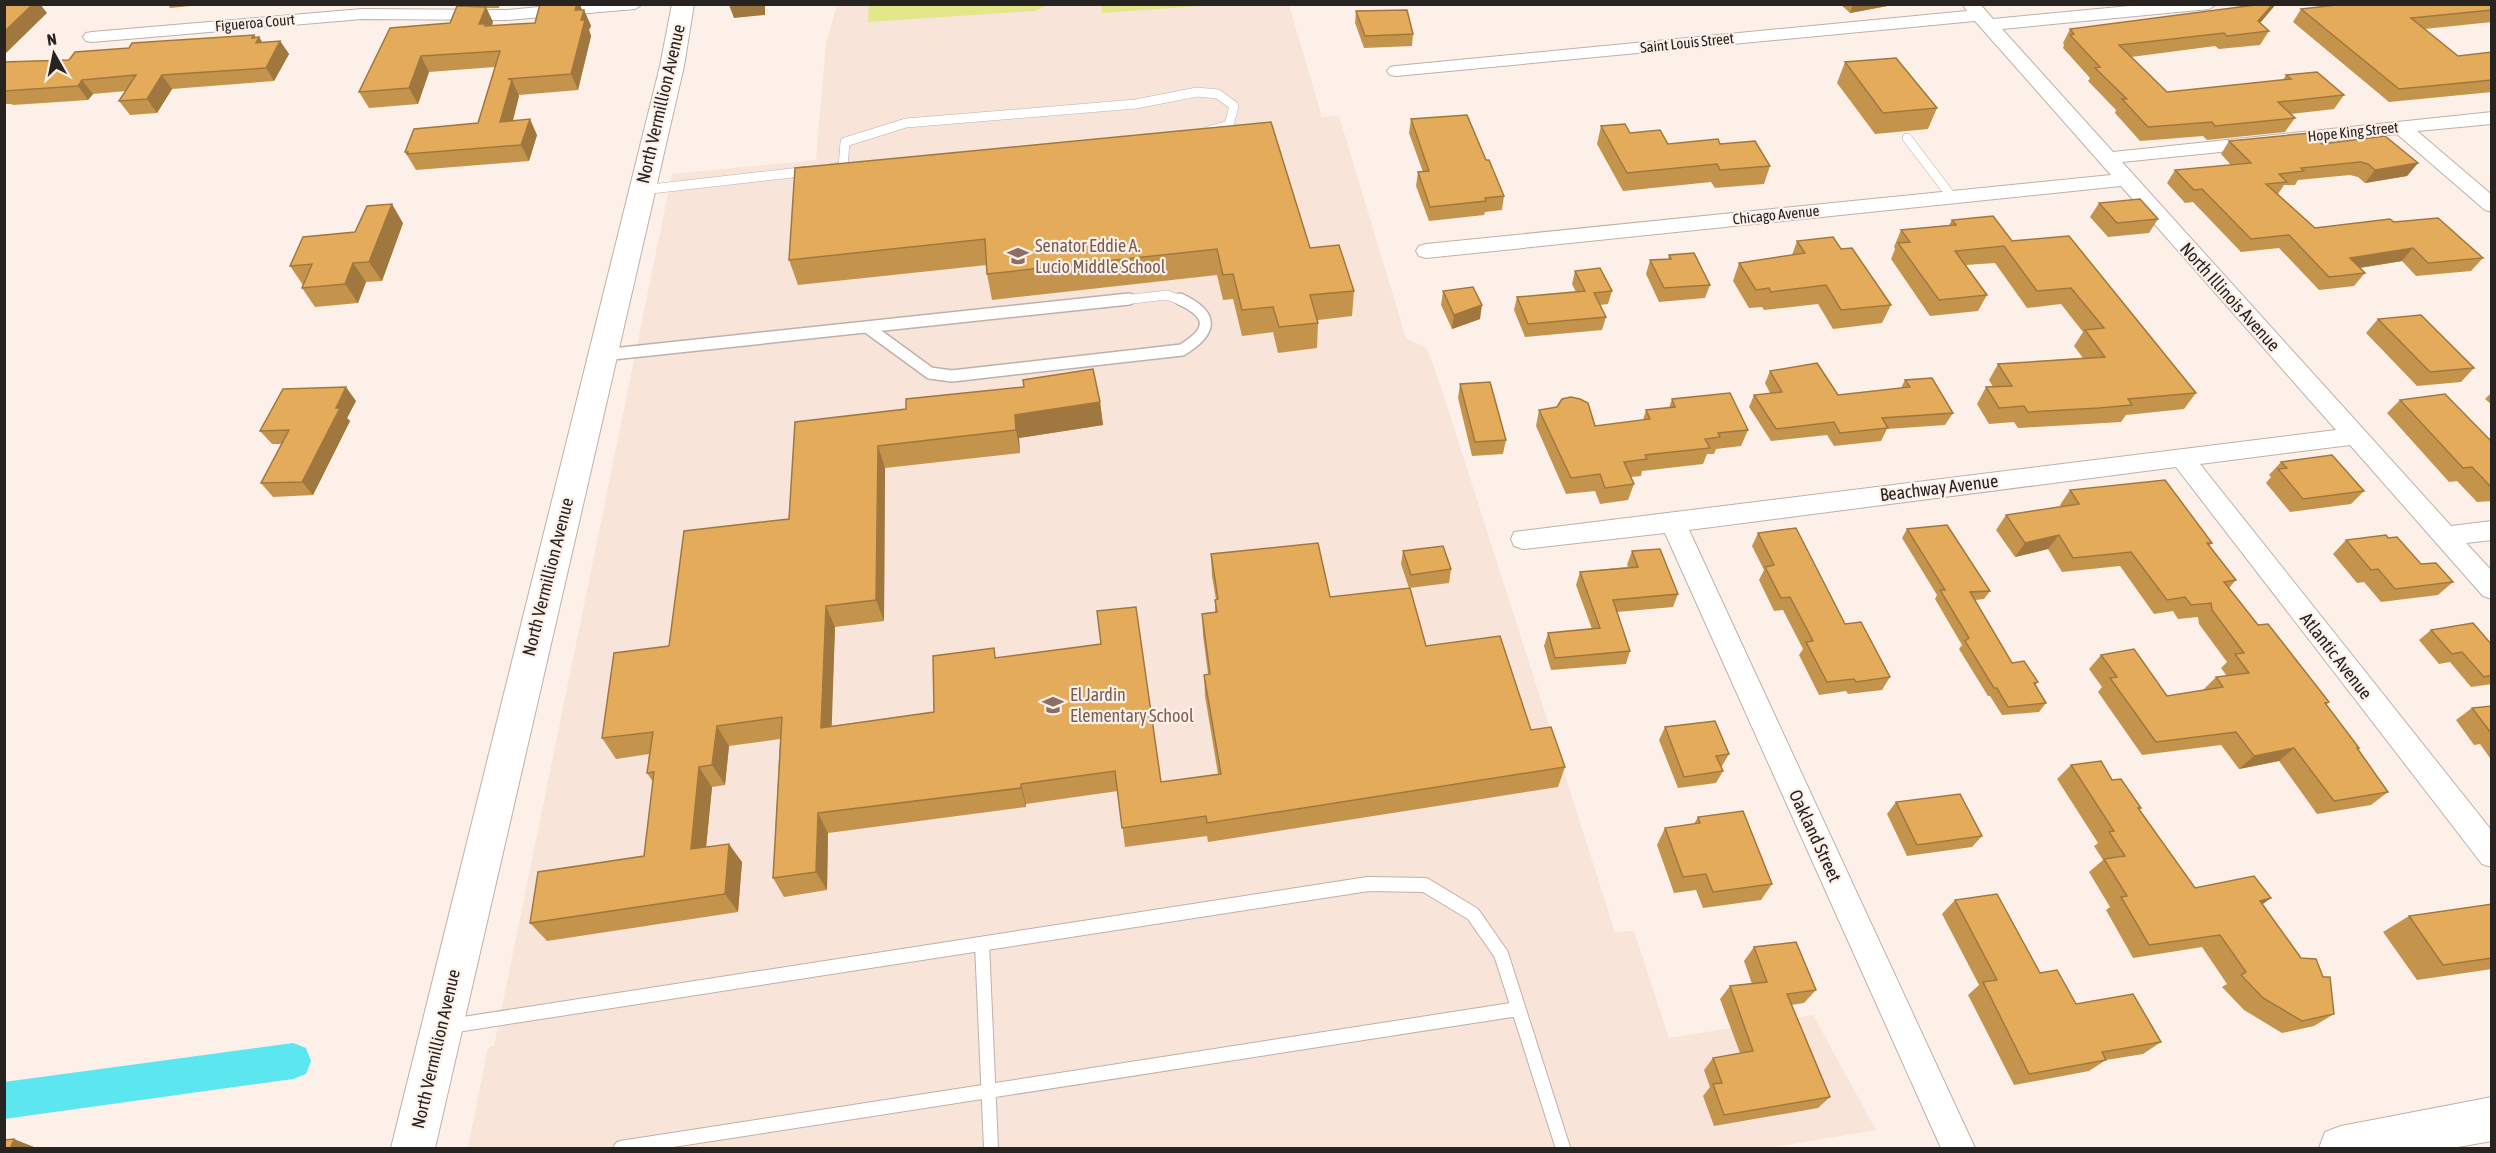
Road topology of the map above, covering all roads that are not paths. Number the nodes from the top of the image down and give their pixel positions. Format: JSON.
{"nodes":[{"id":1,"x":635,"y":4,"type":"edge"},
{"id":2,"x":683,"y":4,"type":"edge"},
{"id":3,"x":2209,"y":4,"type":"edge"},
{"id":4,"x":1979,"y":15,"type":"edge"},
{"id":5,"x":92,"y":37,"type":"dead end"},
{"id":6,"x":1396,"y":71,"type":"dead end"},
{"id":7,"x":2492,"y":118,"type":"edge"},
{"id":8,"x":2401,"y":127,"type":"junction"},
{"id":9,"x":1202,"y":133,"type":"edge"},
{"id":10,"x":1907,"y":138,"type":"dead end"},
{"id":11,"x":2107,"y":158,"type":"junction"},
{"id":12,"x":855,"y":166,"type":"edge"},
{"id":13,"x":843,"y":167,"type":"junction"},
{"id":14,"x":2126,"y":179,"type":"junction"},
{"id":15,"x":642,"y":190,"type":"junction"},
{"id":16,"x":1952,"y":197,"type":"junction"},
{"id":17,"x":2492,"y":206,"type":"edge"},
{"id":18,"x":1426,"y":251,"type":"dead end"},
{"id":19,"x":867,"y":327,"type":"junction"},
{"id":20,"x":602,"y":356,"type":"junction"},
{"id":21,"x":2354,"y":436,"type":"junction"},
{"id":22,"x":2181,"y":457,"type":"junction"},
{"id":23,"x":1673,"y":522,"type":"junction"},
{"id":24,"x":2492,"y":530,"type":"edge"},
{"id":25,"x":2444,"y":537,"type":"junction"},
{"id":26,"x":1523,"y":539,"type":"dead end"},
{"id":27,"x":2492,"y":590,"type":"edge"},
{"id":28,"x":2492,"y":854,"type":"edge"},
{"id":29,"x":982,"y":944,"type":"junction"},
{"id":30,"x":1518,"y":1009,"type":"junction"},
{"id":31,"x":441,"y":1027,"type":"junction"},
{"id":32,"x":988,"y":1091,"type":"junction"},
{"id":33,"x":2492,"y":1119,"type":"edge"},
{"id":34,"x":413,"y":1149,"type":"edge"},
{"id":35,"x":621,"y":1149,"type":"edge"},
{"id":36,"x":991,"y":1149,"type":"edge"},
{"id":37,"x":1563,"y":1149,"type":"edge"},
{"id":38,"x":1958,"y":1149,"type":"edge"},
{"id":39,"x":2341,"y":1149,"type":"edge"}],
"edges":[{"from":1,"to":5,"type":"street","name":"Figueroa Court"},
{"from":2,"to":15,"type":"street","name":"North Vermillion Avenue"},
{"from":3,"to":4,"type":"street","name":"Saint Louis Street"},
{"from":4,"to":6,"type":"street","name":"Saint Louis Street"},
{"from":4,"to":11,"type":"street","name":"North Illinois Avenue"},
{"from":7,"to":8,"type":"street","name":"Hope King Street"},
{"from":8,"to":11,"type":"street","name":"Hope King Street"},
{"from":8,"to":17,"type":"street"},
{"from":9,"to":13,"type":"lane"},
{"from":10,"to":16,"type":"lane"},
{"from":11,"to":14,"type":"street","name":"North Illinois Avenue"},
{"from":12,"to":13,"type":"lane"},
{"from":13,"to":15,"type":"lane"},
{"from":14,"to":16,"type":"street","name":"Chicago Avenue"},
{"from":14,"to":21,"type":"street","name":"North Illinois Avenue"},
{"from":15,"to":20,"type":"street","name":"North Vermillion Avenue"},
{"from":16,"to":18,"type":"street","name":"Chicago Avenue"},
{"from":19,"to":19,"type":"lane"},
{"from":19,"to":20,"type":"lane"},
{"from":20,"to":31,"type":"street","name":"North Vermillion Avenue"},
{"from":21,"to":22,"type":"street","name":"Beachway Avenue"},
{"from":21,"to":25,"type":"street","name":"North Illinois Avenue"},
{"from":22,"to":23,"type":"street","name":"Beachway Avenue"},
{"from":22,"to":28,"type":"street","name":"Atlantic Avenue"},
{"from":23,"to":26,"type":"street","name":"Beachway Avenue"},
{"from":23,"to":38,"type":"street","name":"Oakland Street"},
{"from":24,"to":25,"type":"street"},
{"from":25,"to":27,"type":"street","name":"North Illinois Avenue"},
{"from":29,"to":30,"type":"lane"},
{"from":29,"to":31,"type":"lane"},
{"from":29,"to":32,"type":"lane"},
{"from":30,"to":32,"type":"lane"},
{"from":30,"to":37,"type":"lane"},
{"from":31,"to":34,"type":"street","name":"North Vermillion Avenue"},
{"from":32,"to":35,"type":"lane"},
{"from":32,"to":36,"type":"lane"},
{"from":33,"to":39,"type":"street"}]}
